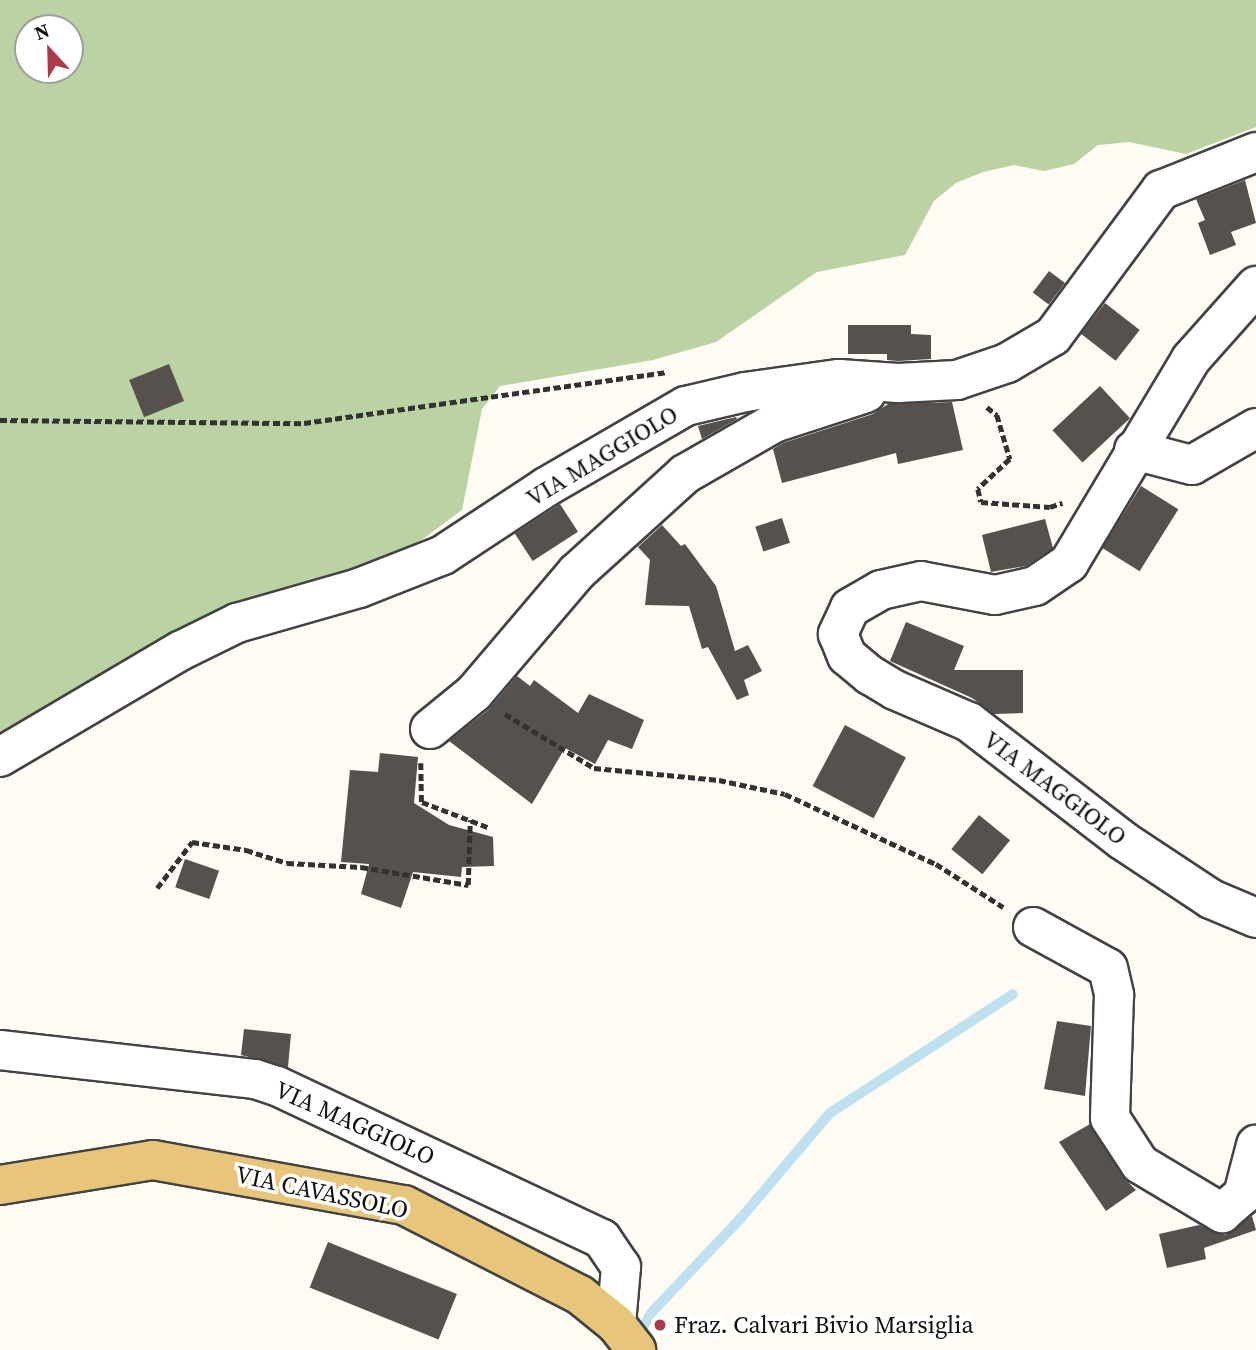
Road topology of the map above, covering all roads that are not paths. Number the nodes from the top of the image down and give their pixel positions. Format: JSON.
{"nodes":[{"id":1,"x":1256,"y":152,"type":"edge"},
{"id":2,"x":1256,"y":286,"type":"edge"},
{"id":3,"x":898,"y":383,"type":"junction"},
{"id":4,"x":1256,"y":428,"type":"edge"},
{"id":5,"x":1134,"y":450,"type":"junction"},
{"id":6,"x":430,"y":729,"type":"road end"},
{"id":7,"x":0,"y":757,"type":"edge"},
{"id":8,"x":1256,"y":918,"type":"edge"},
{"id":9,"x":1033,"y":927,"type":"road end"},
{"id":10,"x":0,"y":1050,"type":"edge"},
{"id":11,"x":1256,"y":1144,"type":"edge"},
{"id":12,"x":0,"y":1185,"type":"edge"},
{"id":13,"x":623,"y":1334,"type":"edge"}],
"edges":[{"from":1,"to":3,"type":"street","name":"VIA MAGGIOLO"},
{"from":2,"to":5,"type":"street","name":"VIA MAGGIOLO"},
{"from":3,"to":6,"type":"street"},
{"from":3,"to":7,"type":"street","name":"VIA MAGGIOLO"},
{"from":4,"to":5,"type":"street"},
{"from":5,"to":8,"type":"street","name":"VIA MAGGIOLO"},
{"from":9,"to":11,"type":"street"},
{"from":10,"to":13,"type":"street","name":"VIA MAGGIOLO"},
{"from":12,"to":13,"type":"main road","name":"VIA CAVASSOLO"}]}
